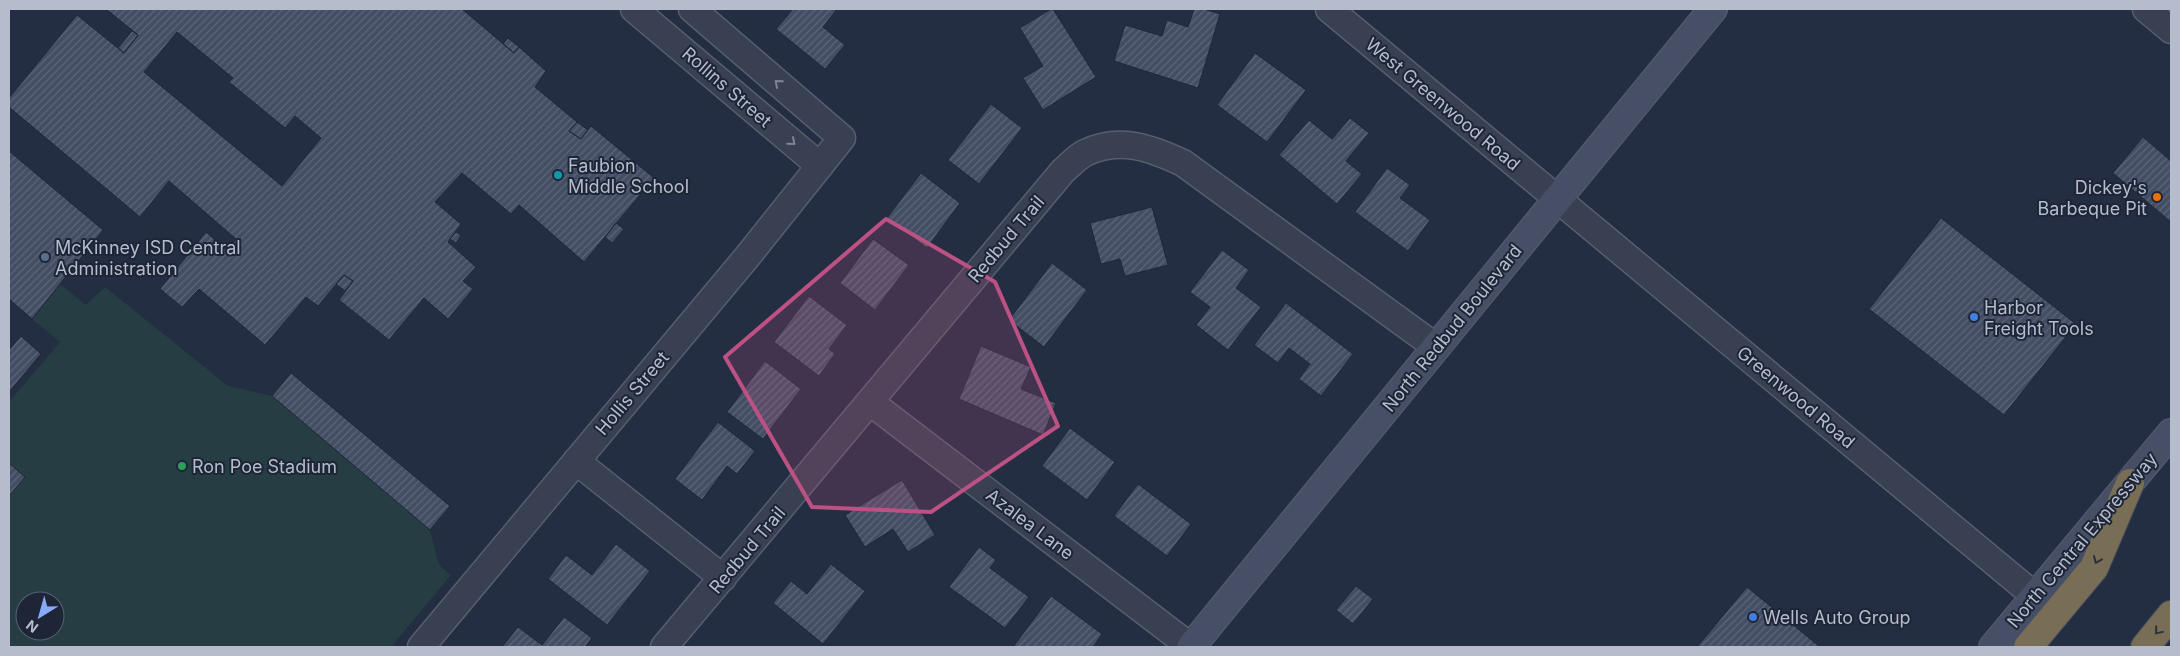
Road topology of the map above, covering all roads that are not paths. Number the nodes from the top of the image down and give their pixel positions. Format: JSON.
{"nodes":[{"id":1,"x":634,"y":9,"type":"edge"},
{"id":2,"x":1329,"y":9,"type":"edge"},
{"id":3,"x":1713,"y":9,"type":"edge"},
{"id":4,"x":2146,"y":9,"type":"edge"},
{"id":5,"x":701,"y":12,"type":"edge"},
{"id":6,"x":2171,"y":30,"type":"edge"},
{"id":7,"x":678,"y":45,"type":"junction"},
{"id":8,"x":842,"y":138,"type":"joint"},
{"id":9,"x":820,"y":166,"type":"junction"},
{"id":10,"x":1557,"y":198,"type":"junction"},
{"id":11,"x":1436,"y":347,"type":"junction"},
{"id":12,"x":870,"y":402,"type":"junction"},
{"id":13,"x":2171,"y":433,"type":"edge"},
{"id":14,"x":576,"y":461,"type":"junction"},
{"id":15,"x":2130,"y":483,"type":"junction"},
{"id":16,"x":723,"y":578,"type":"junction"},
{"id":17,"x":2035,"y":596,"type":"junction"},
{"id":18,"x":2171,"y":615,"type":"edge"},
{"id":19,"x":421,"y":647,"type":"edge"},
{"id":20,"x":664,"y":647,"type":"edge"},
{"id":21,"x":1191,"y":647,"type":"edge"},
{"id":22,"x":1993,"y":647,"type":"edge"},
{"id":23,"x":2028,"y":647,"type":"edge"},
{"id":24,"x":2145,"y":647,"type":"edge"}],
"edges":[{"from":1,"to":7,"type":"street","name":"Rollins Street"},
{"from":2,"to":10,"type":"street","name":"West Greenwood Road"},
{"from":3,"to":10,"type":"street","name":"North Redbud Boulevard"},
{"from":4,"to":6,"type":"street"},
{"from":5,"to":7,"type":"street"},
{"from":8,"to":5,"type":"street","name":"Rollins Street","one_way":true},
{"from":7,"to":9,"type":"street","name":"Rollins Street","one_way":true},
{"from":8,"to":9,"type":"street","name":"Hollis Street"},
{"from":9,"to":14,"type":"street","name":"Hollis Street"},
{"from":10,"to":11,"type":"street","name":"North Redbud Boulevard"},
{"from":10,"to":17,"type":"street","name":"Greenwood Road"},
{"from":11,"to":12,"type":"street","name":"Redbud Trail"},
{"from":11,"to":21,"type":"street","name":"North Redbud Boulevard"},
{"from":12,"to":16,"type":"street","name":"Redbud Trail"},
{"from":12,"to":21,"type":"street","name":"Azalea Lane"},
{"from":13,"to":15,"type":"street","name":"North Central Expressway"},
{"from":14,"to":16,"type":"street"},
{"from":14,"to":19,"type":"street","name":"Hollis Street"},
{"from":15,"to":17,"type":"street","name":"North Central Expressway"},
{"from":15,"to":23,"type":"highway","one_way":true},
{"from":16,"to":20,"type":"street","name":"Redbud Trail"},
{"from":17,"to":22,"type":"street","name":"North Central Expressway"},
{"from":18,"to":24,"type":"highway","one_way":true}]}
